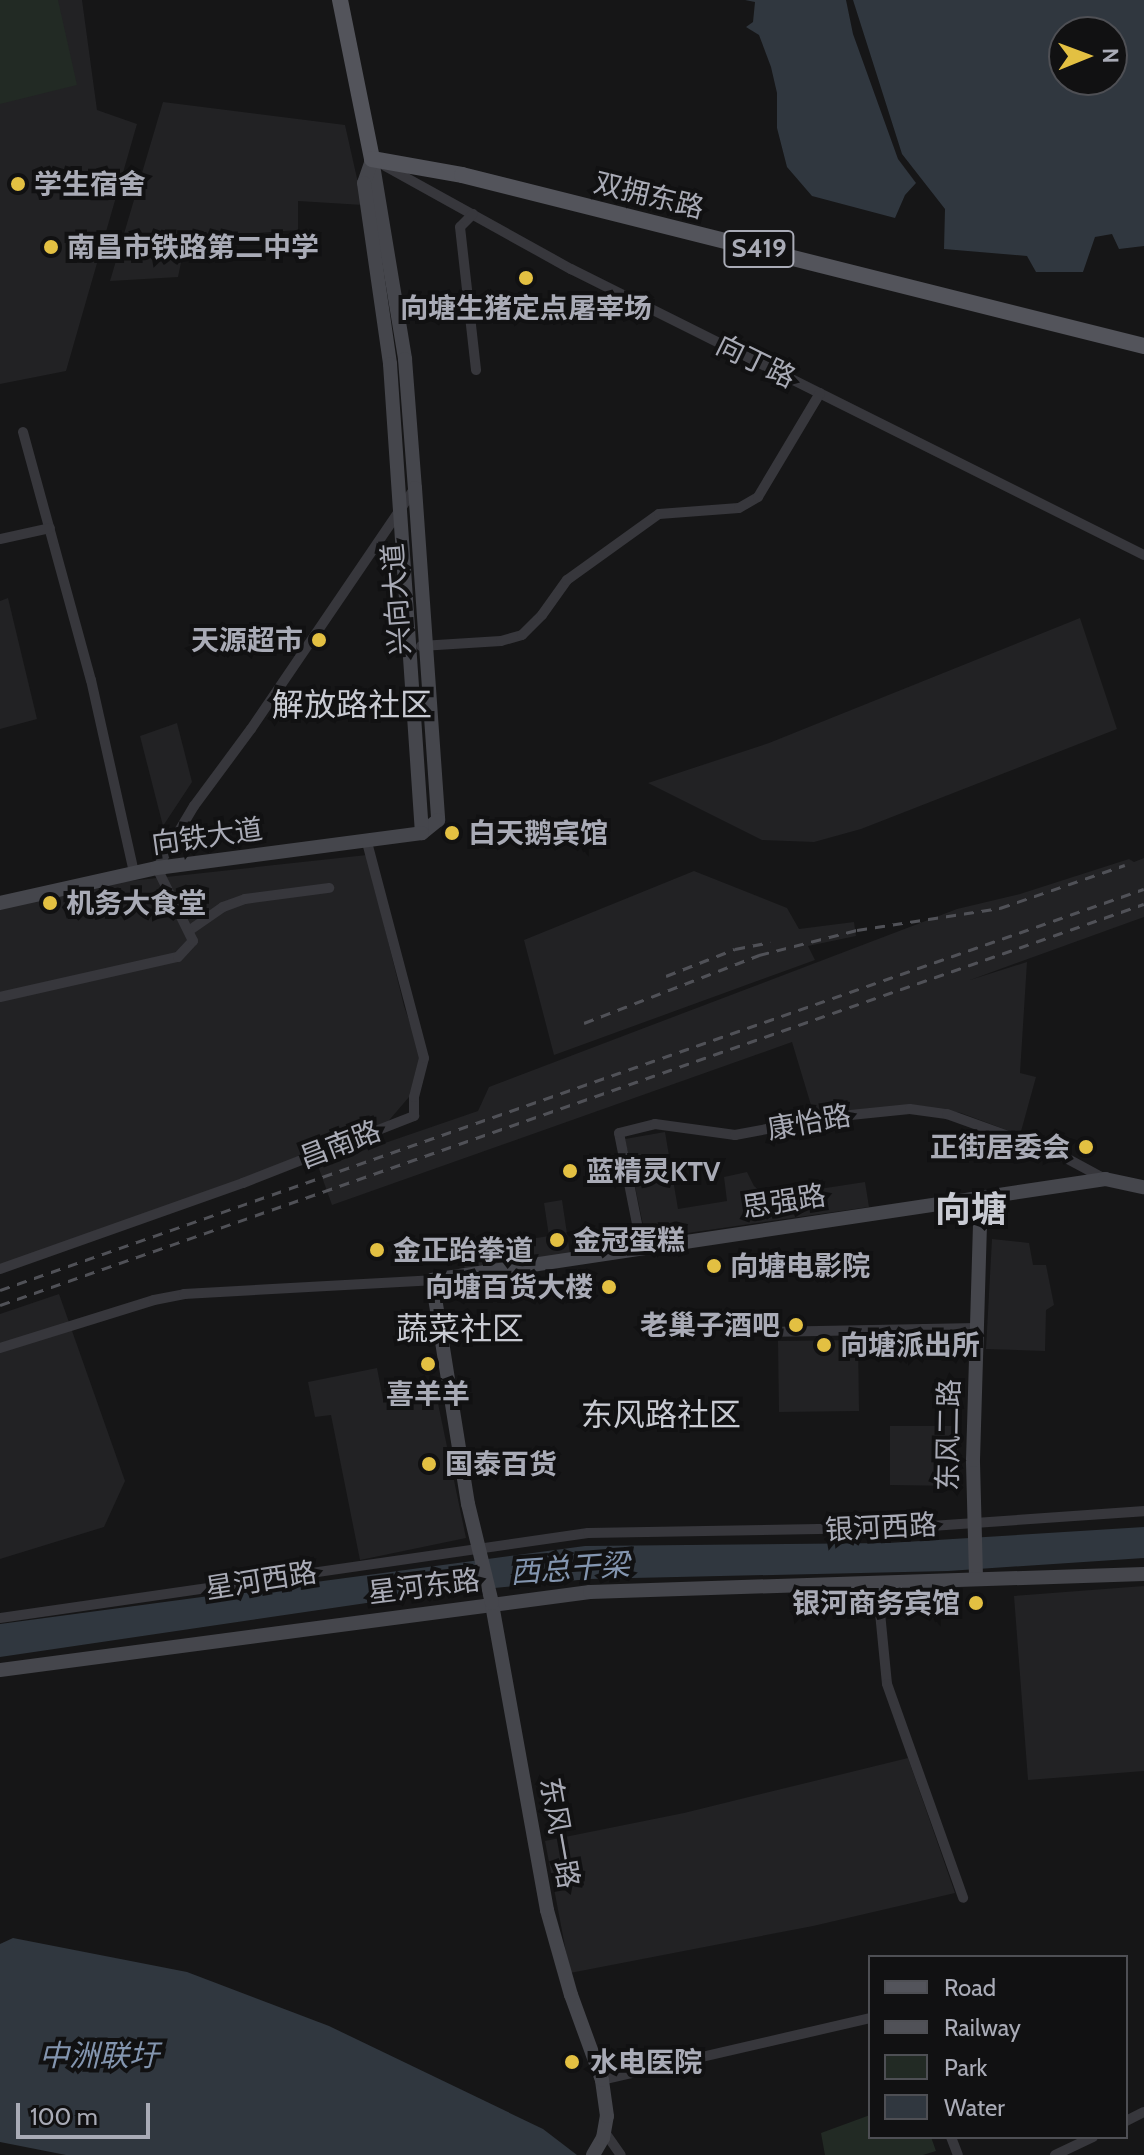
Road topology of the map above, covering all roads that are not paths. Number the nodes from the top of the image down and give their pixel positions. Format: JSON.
{"nodes":[{"id":1,"x":340,"y":0,"type":"edge"},
{"id":2,"x":372,"y":159,"type":"junction"},
{"id":3,"x":473,"y":214,"type":"junction"},
{"id":4,"x":1144,"y":346,"type":"edge"},
{"id":5,"x":476,"y":370,"type":"dead end"},
{"id":6,"x":820,"y":393,"type":"junction"},
{"id":7,"x":23,"y":432,"type":"dead end"},
{"id":8,"x":415,"y":488,"type":"junction"},
{"id":9,"x":400,"y":510,"type":"junction"},
{"id":10,"x":50,"y":528,"type":"junction"},
{"id":11,"x":0,"y":539,"type":"edge"},
{"id":12,"x":1144,"y":555,"type":"edge"},
{"id":13,"x":409,"y":646,"type":"junction"},
{"id":14,"x":425,"y":646,"type":"junction"},
{"id":15,"x":422,"y":833,"type":"junction"},
{"id":16,"x":367,"y":842,"type":"junction"},
{"id":17,"x":157,"y":868,"type":"junction"},
{"id":18,"x":134,"y":873,"type":"junction"},
{"id":19,"x":329,"y":888,"type":"dead end"},
{"id":20,"x":0,"y":903,"type":"edge"},
{"id":21,"x":190,"y":930,"type":"junction"},
{"id":22,"x":0,"y":997,"type":"edge"},
{"id":23,"x":1105,"y":1179,"type":"junction"},
{"id":24,"x":1144,"y":1187,"type":"edge"},
{"id":25,"x":981,"y":1198,"type":"junction"},
{"id":26,"x":642,"y":1249,"type":"junction"},
{"id":27,"x":0,"y":1269,"type":"edge"},
{"id":28,"x":432,"y":1280,"type":"junction"},
{"id":29,"x":977,"y":1328,"type":"junction"},
{"id":30,"x":766,"y":1332,"type":"dead end"},
{"id":31,"x":0,"y":1348,"type":"edge"},
{"id":32,"x":1144,"y":1511,"type":"edge"},
{"id":33,"x":973,"y":1525,"type":"junction"},
{"id":34,"x":666,"y":1532,"type":"joint"},
{"id":35,"x":477,"y":1547,"type":"junction"},
{"id":36,"x":976,"y":1574,"type":"junction"},
{"id":37,"x":1144,"y":1574,"type":"edge"},
{"id":38,"x":877,"y":1582,"type":"junction"},
{"id":39,"x":490,"y":1596,"type":"junction"},
{"id":40,"x":0,"y":1618,"type":"edge"},
{"id":41,"x":0,"y":1670,"type":"edge"},
{"id":42,"x":963,"y":1898,"type":"dead end"},
{"id":43,"x":868,"y":2018,"type":"edge"},
{"id":44,"x":602,"y":2080,"type":"junction"},
{"id":45,"x":1089,"y":2139,"type":"edge"},
{"id":46,"x":599,"y":2143,"type":"edge"},
{"id":47,"x":621,"y":2155,"type":"edge"},
{"id":48,"x":1055,"y":2155,"type":"edge"}],
"edges":[{"from":1,"to":2,"type":"main road","name":"兴向大道"},
{"from":2,"to":3,"type":"street","name":"向丁路"},
{"from":2,"to":4,"type":"main road","name":"双拥东路","number":"S419"},
{"from":2,"to":8,"type":"street","name":"兴向大道"},
{"from":2,"to":9,"type":"street","name":"兴向大道"},
{"from":3,"to":5,"type":"street"},
{"from":3,"to":6,"type":"street","name":"向丁路"},
{"from":6,"to":12,"type":"street","name":"向丁路"},
{"from":6,"to":14,"type":"street"},
{"from":7,"to":10,"type":"street"},
{"from":8,"to":9,"type":"street"},
{"from":8,"to":14,"type":"street","name":"兴向大道"},
{"from":9,"to":13,"type":"street","name":"兴向大道"},
{"from":9,"to":17,"type":"street"},
{"from":10,"to":11,"type":"street"},
{"from":10,"to":18,"type":"street"},
{"from":13,"to":14,"type":"street"},
{"from":13,"to":15,"type":"street","name":"兴向大道"},
{"from":14,"to":15,"type":"street","name":"兴向大道"},
{"from":15,"to":16,"type":"street","name":"向铁大道"},
{"from":16,"to":17,"type":"street","name":"向铁大道"},
{"from":16,"to":27,"type":"street","name":"昌南路"},
{"from":17,"to":18,"type":"street","name":"向铁大道"},
{"from":17,"to":21,"type":"street"},
{"from":18,"to":20,"type":"street","name":"向铁大道"},
{"from":19,"to":21,"type":"street"},
{"from":21,"to":22,"type":"street"},
{"from":23,"to":24,"type":"street","name":"思强路"},
{"from":23,"to":25,"type":"street","name":"思强路"},
{"from":23,"to":26,"type":"street","name":"康怡路"},
{"from":25,"to":26,"type":"street","name":"思强路"},
{"from":25,"to":29,"type":"street","name":"东风二路"},
{"from":26,"to":28,"type":"street","name":"思强路"},
{"from":28,"to":31,"type":"street"},
{"from":28,"to":35,"type":"street"},
{"from":29,"to":30,"type":"street"},
{"from":29,"to":33,"type":"street","name":"东风二路"},
{"from":32,"to":33,"type":"street","name":"银河西路"},
{"from":33,"to":34,"type":"street","name":"银河西路"},
{"from":33,"to":36,"type":"street","name":"东风二路"},
{"from":34,"to":35,"type":"street","name":"星河西路"},
{"from":35,"to":39,"type":"street","name":"东风一路"},
{"from":35,"to":40,"type":"street","name":"星河西路"},
{"from":36,"to":37,"type":"street","name":"星河东路"},
{"from":36,"to":38,"type":"street","name":"星河东路"},
{"from":38,"to":39,"type":"street","name":"星河东路"},
{"from":38,"to":42,"type":"street"},
{"from":39,"to":41,"type":"street","name":"星河东路"},
{"from":39,"to":44,"type":"street","name":"东风一路"},
{"from":43,"to":44,"type":"street"},
{"from":44,"to":46,"type":"street","name":"东风一路"},
{"from":45,"to":48,"type":"street"},
{"from":46,"to":47,"type":"street"}]}
